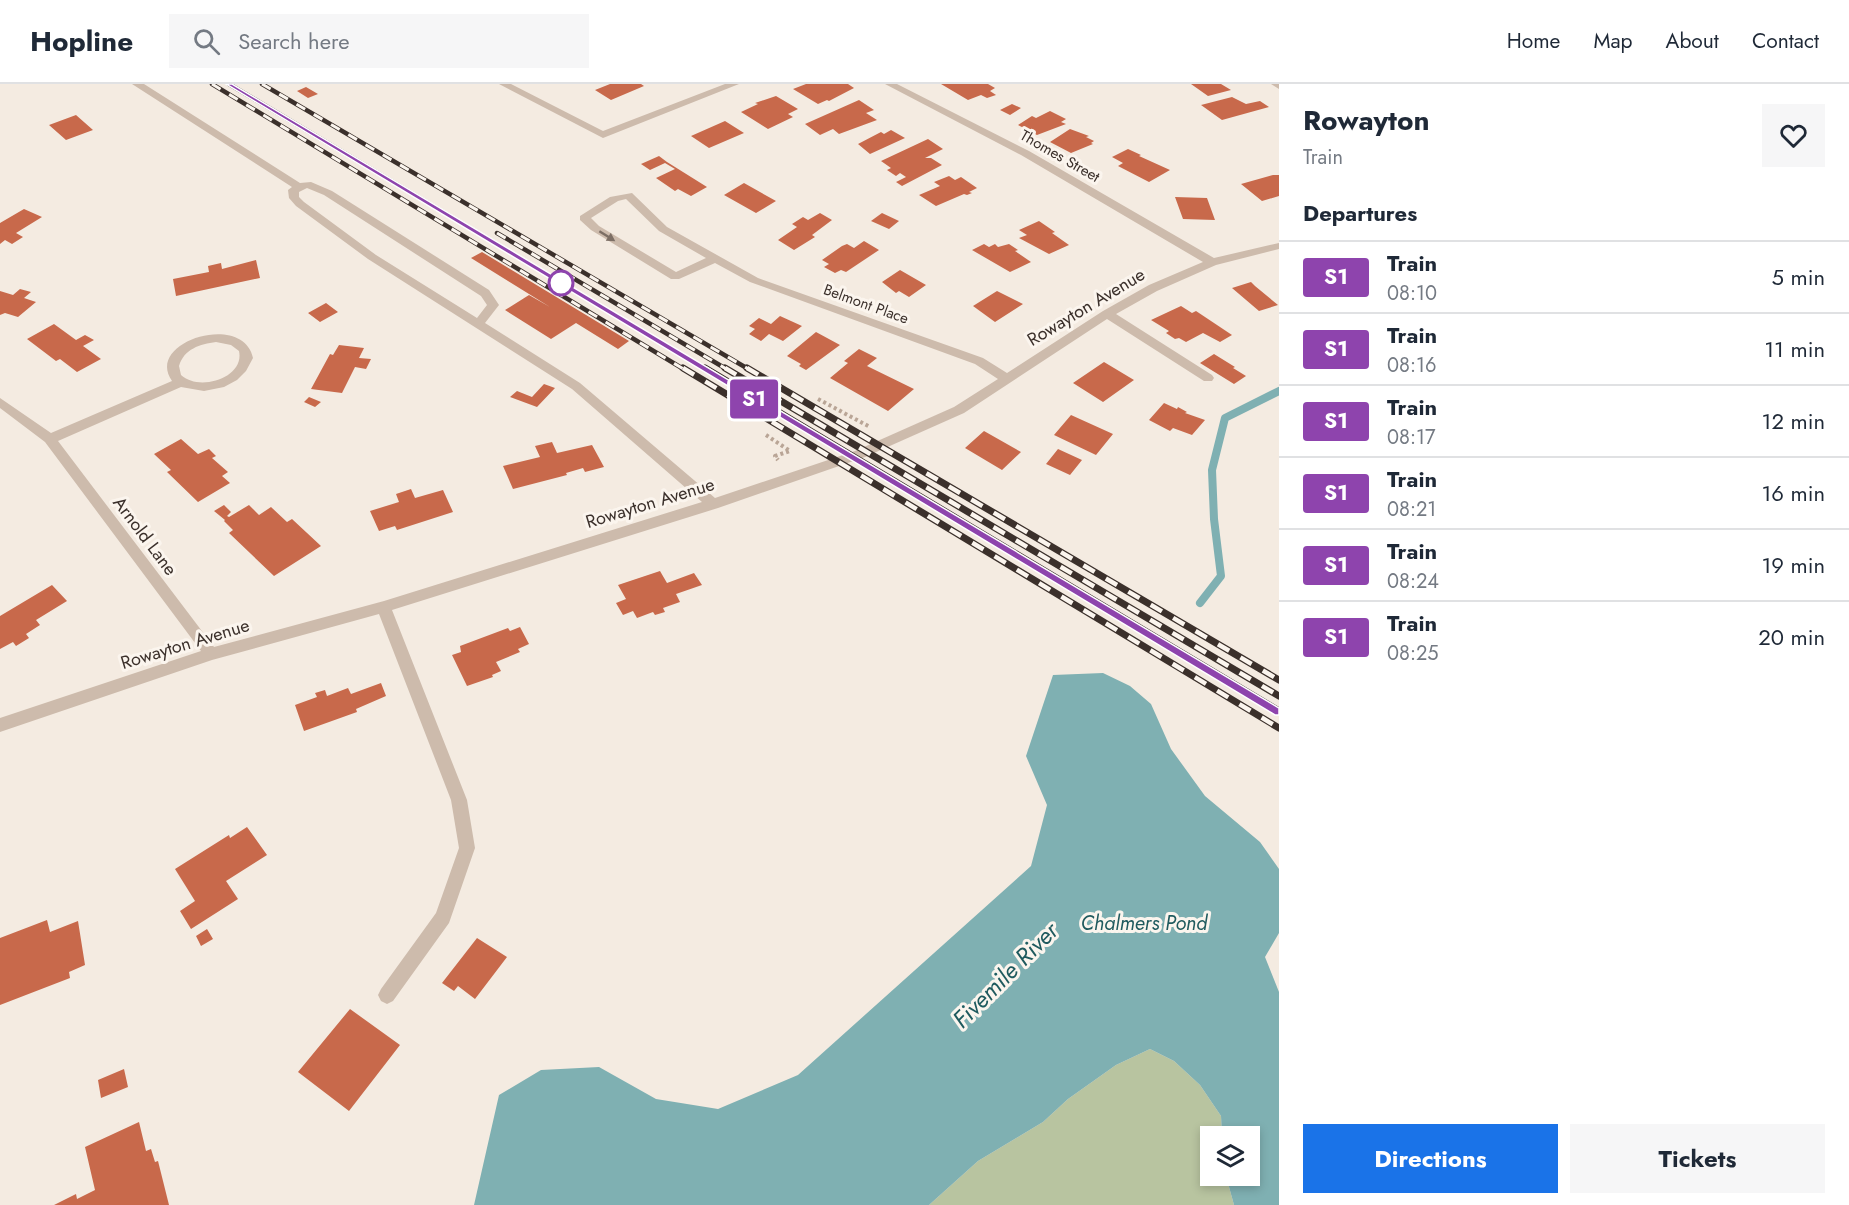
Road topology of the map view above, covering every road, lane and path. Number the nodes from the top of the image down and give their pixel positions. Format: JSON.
{"nodes":[{"id":1,"x":137,"y":84,"type":"edge"},
{"id":2,"x":504,"y":84,"type":"edge"},
{"id":3,"x":734,"y":84,"type":"edge"},
{"id":4,"x":890,"y":84,"type":"edge"},
{"id":5,"x":298,"y":186,"type":"junction"},
{"id":6,"x":1279,"y":246,"type":"edge"},
{"id":7,"x":713,"y":259,"type":"junction"},
{"id":8,"x":1212,"y":262,"type":"junction"},
{"id":9,"x":1107,"y":315,"type":"junction"},
{"id":10,"x":478,"y":325,"type":"junction"},
{"id":11,"x":1208,"y":378,"type":"dead end"},
{"id":12,"x":1007,"y":379,"type":"junction"},
{"id":13,"x":180,"y":382,"type":"junction"},
{"id":14,"x":818,"y":399,"type":"dead end"},
{"id":15,"x":0,"y":402,"type":"edge"},
{"id":16,"x":871,"y":427,"type":"dead end"},
{"id":17,"x":766,"y":435,"type":"dead end"},
{"id":18,"x":50,"y":439,"type":"junction"},
{"id":19,"x":775,"y":456,"type":"dead end"},
{"id":20,"x":713,"y":504,"type":"junction"},
{"id":21,"x":384,"y":607,"type":"junction"},
{"id":22,"x":211,"y":654,"type":"junction"},
{"id":23,"x":0,"y":725,"type":"edge"},
{"id":24,"x":387,"y":995,"type":"dead end"}],
"edges":[{"from":1,"to":5,"type":"street"},
{"from":2,"to":3,"type":"street"},
{"from":4,"to":8,"type":"street","name":"Thomes Street"},
{"from":5,"to":10,"type":"street"},
{"from":5,"to":10,"type":"street"},
{"from":6,"to":8,"type":"street","name":"Rowayton Avenue"},
{"from":7,"to":7,"type":"street","name":"Belmont Place","one_way":true},
{"from":7,"to":12,"type":"street","name":"Belmont Place"},
{"from":8,"to":9,"type":"street","name":"Rowayton Avenue"},
{"from":9,"to":11,"type":"street"},
{"from":9,"to":12,"type":"street","name":"Rowayton Avenue"},
{"from":10,"to":20,"type":"street"},
{"from":12,"to":20,"type":"street","name":"Rowayton Avenue"},
{"from":13,"to":13,"type":"street"},
{"from":13,"to":18,"type":"street"},
{"from":14,"to":16,"type":"path"},
{"from":15,"to":18,"type":"street","name":"Arnold Lane"},
{"from":17,"to":19,"type":"path"},
{"from":18,"to":22,"type":"street","name":"Arnold Lane"},
{"from":20,"to":21,"type":"street","name":"Rowayton Avenue"},
{"from":21,"to":22,"type":"street","name":"Rowayton Avenue"},
{"from":21,"to":24,"type":"street"},
{"from":22,"to":23,"type":"street","name":"Rowayton Avenue"}]}
